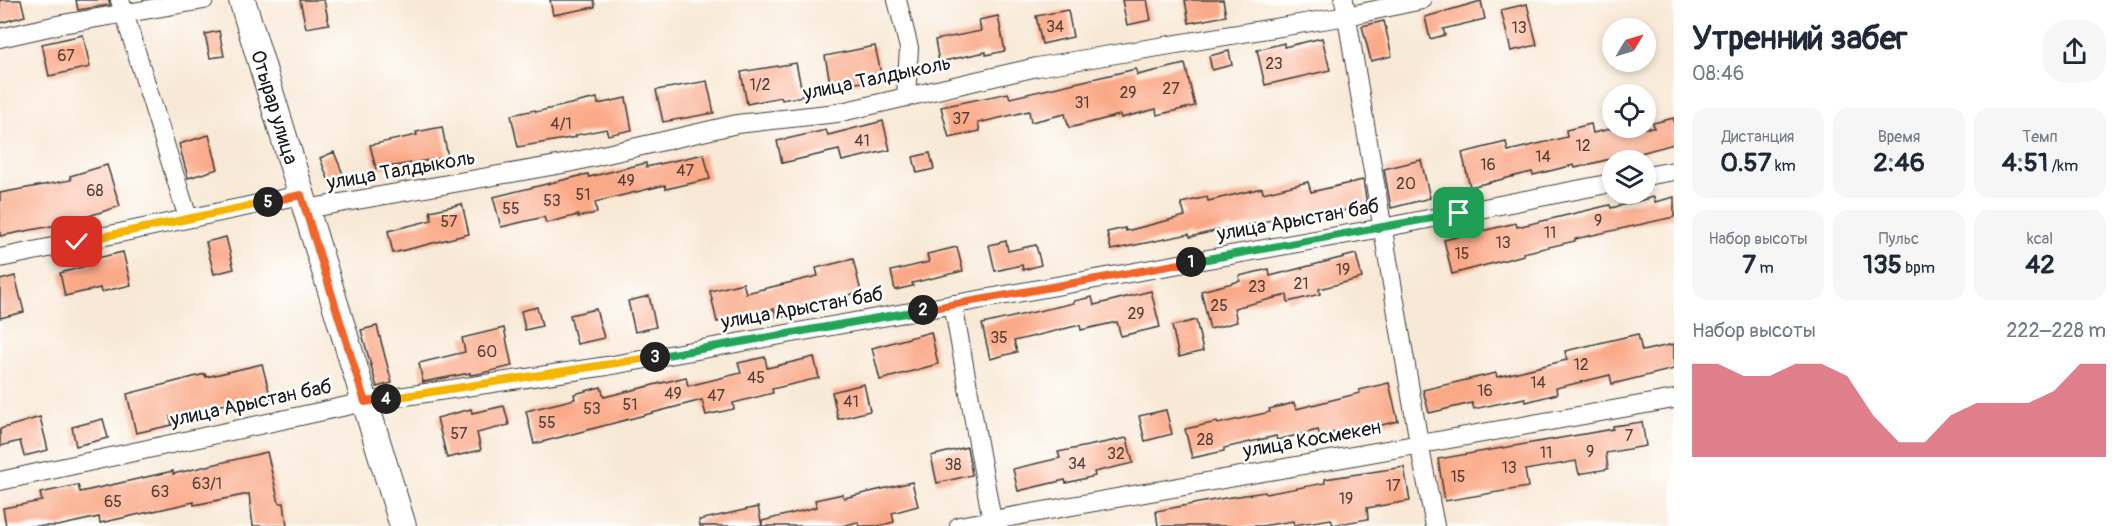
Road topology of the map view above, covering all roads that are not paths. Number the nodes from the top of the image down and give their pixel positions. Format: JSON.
{"nodes":[{"id":1,"x":204,"y":0,"type":"edge"},
{"id":2,"x":242,"y":0,"type":"edge"},
{"id":3,"x":897,"y":0,"type":"edge"},
{"id":4,"x":1422,"y":0,"type":"edge"},
{"id":5,"x":122,"y":7,"type":"edge"},
{"id":6,"x":1345,"y":8,"type":"edge"},
{"id":7,"x":0,"y":38,"type":"edge"},
{"id":8,"x":906,"y":96,"type":"junction"},
{"id":9,"x":1674,"y":171,"type":"edge"},
{"id":10,"x":1656,"y":174,"type":"edge"},
{"id":11,"x":1602,"y":185,"type":"edge"},
{"id":12,"x":304,"y":202,"type":"junction"},
{"id":13,"x":188,"y":218,"type":"junction"},
{"id":14,"x":1383,"y":228,"type":"junction"},
{"id":15,"x":0,"y":258,"type":"edge"},
{"id":16,"x":953,"y":304,"type":"junction"},
{"id":17,"x":1674,"y":399,"type":"edge"},
{"id":18,"x":365,"y":402,"type":"junction"},
{"id":19,"x":1419,"y":443,"type":"junction"},
{"id":20,"x":0,"y":481,"type":"edge"},
{"id":21,"x":992,"y":523,"type":"edge"},
{"id":22,"x":403,"y":526,"type":"edge"},
{"id":23,"x":959,"y":526,"type":"edge"},
{"id":24,"x":1435,"y":526,"type":"edge"}],
"edges":[{"from":1,"to":5,"type":"street"},
{"from":2,"to":12,"type":"street","name":"Отырар улица"},
{"from":3,"to":8,"type":"street"},
{"from":4,"to":6,"type":"street","name":"улица Талдыколь"},
{"from":5,"to":7,"type":"street"},
{"from":5,"to":13,"type":"street"},
{"from":6,"to":8,"type":"street","name":"улица Талдыколь"},
{"from":6,"to":14,"type":"street"},
{"from":8,"to":12,"type":"street","name":"улица Талдыколь"},
{"from":9,"to":10,"type":"street"},
{"from":11,"to":14,"type":"street","name":"улица Арыстан баб"},
{"from":12,"to":13,"type":"street","name":"улица Талдыколь"},
{"from":12,"to":18,"type":"street","name":"Отырар улица"},
{"from":13,"to":15,"type":"street","name":"улица Талдыколь"},
{"from":14,"to":16,"type":"street","name":"улица Арыстан баб"},
{"from":14,"to":19,"type":"street"},
{"from":16,"to":18,"type":"street","name":"улица Арыстан баб"},
{"from":16,"to":21,"type":"street"},
{"from":17,"to":19,"type":"street","name":"улица Космекен"},
{"from":18,"to":20,"type":"street","name":"улица Арыстан баб"},
{"from":18,"to":22,"type":"street","name":"Отырар улица"},
{"from":19,"to":21,"type":"street","name":"улица Космекен"},
{"from":19,"to":24,"type":"street"},
{"from":21,"to":23,"type":"street","name":"улица Космекен"}]}
